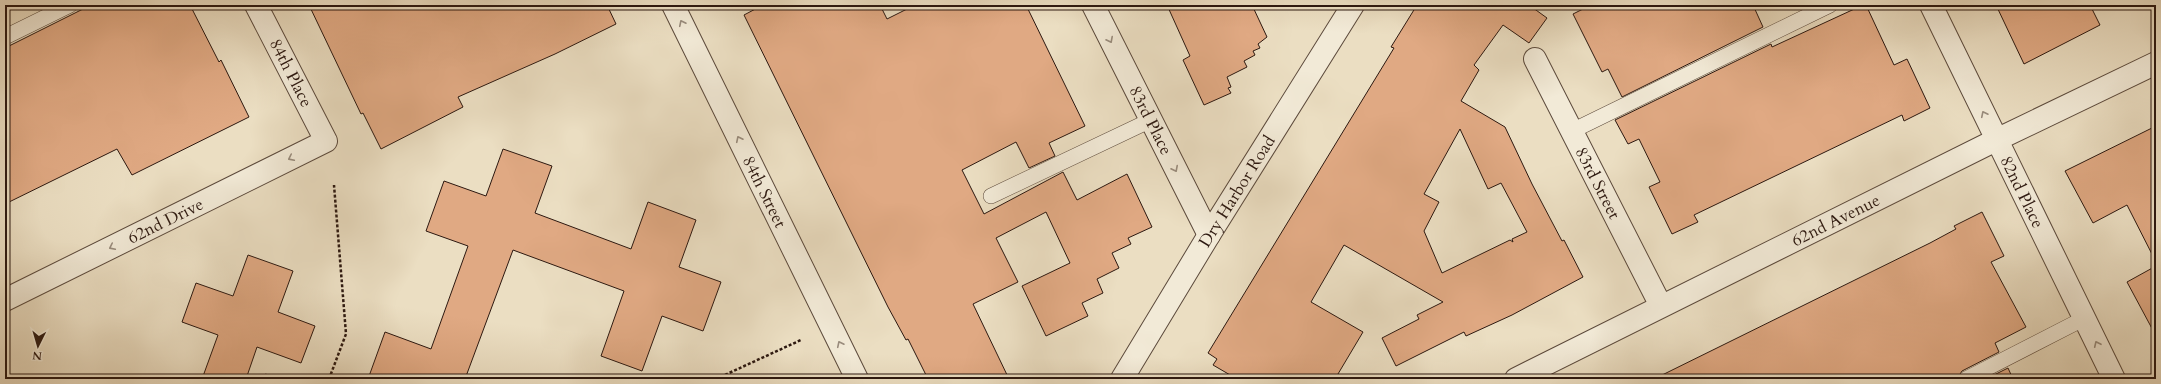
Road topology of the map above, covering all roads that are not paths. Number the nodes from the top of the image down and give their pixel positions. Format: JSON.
{"nodes":[{"id":1,"x":70,"y":5,"type":"edge"},
{"id":2,"x":256,"y":5,"type":"edge"},
{"id":3,"x":673,"y":5,"type":"edge"},
{"id":4,"x":1093,"y":5,"type":"edge"},
{"id":5,"x":1353,"y":5,"type":"edge"},
{"id":6,"x":1830,"y":5,"type":"edge"},
{"id":7,"x":1931,"y":5,"type":"edge"},
{"id":8,"x":5,"y":37,"type":"edge"},
{"id":9,"x":1535,"y":59,"type":"dead end"},
{"id":10,"x":2156,"y":64,"type":"edge"},
{"id":11,"x":1151,"y":120,"type":"junction"},
{"id":12,"x":1572,"y":131,"type":"junction"},
{"id":13,"x":1996,"y":140,"type":"junction"},
{"id":14,"x":326,"y":141,"type":"joint"},
{"id":15,"x":991,"y":196,"type":"dead end"},
{"id":16,"x":1209,"y":236,"type":"junction"},
{"id":17,"x":5,"y":300,"type":"edge"},
{"id":18,"x":1661,"y":306,"type":"junction"},
{"id":19,"x":2085,"y":318,"type":"junction"},
{"id":20,"x":857,"y":379,"type":"edge"},
{"id":21,"x":1122,"y":379,"type":"edge"},
{"id":22,"x":1516,"y":379,"type":"edge"},
{"id":23,"x":1966,"y":379,"type":"edge"},
{"id":24,"x":2114,"y":379,"type":"edge"}],
"edges":[{"from":1,"to":8,"type":"lane"},
{"from":2,"to":14,"type":"street","name":"84th Place"},
{"from":20,"to":3,"type":"street","name":"84th Street","one_way":true},
{"from":4,"to":11,"type":"street","name":"83rd Place","one_way":true},
{"from":5,"to":16,"type":"street","name":"Dry Harbor Road"},
{"from":6,"to":12,"type":"lane"},
{"from":13,"to":7,"type":"street","name":"82nd Place","one_way":true},
{"from":9,"to":12,"type":"street","name":"83rd Street"},
{"from":10,"to":13,"type":"street","name":"62nd Avenue"},
{"from":11,"to":15,"type":"lane"},
{"from":11,"to":16,"type":"street","name":"83rd Place","one_way":true},
{"from":12,"to":18,"type":"street","name":"83rd Street"},
{"from":13,"to":18,"type":"street","name":"62nd Avenue"},
{"from":13,"to":19,"type":"street","name":"82nd Place"},
{"from":14,"to":17,"type":"street","name":"62nd Drive","one_way":true},
{"from":16,"to":21,"type":"street","name":"Dry Harbor Road"},
{"from":18,"to":22,"type":"street","name":"62nd Avenue"},
{"from":19,"to":23,"type":"lane"},
{"from":24,"to":19,"type":"street","name":"82nd Place","one_way":true}]}
